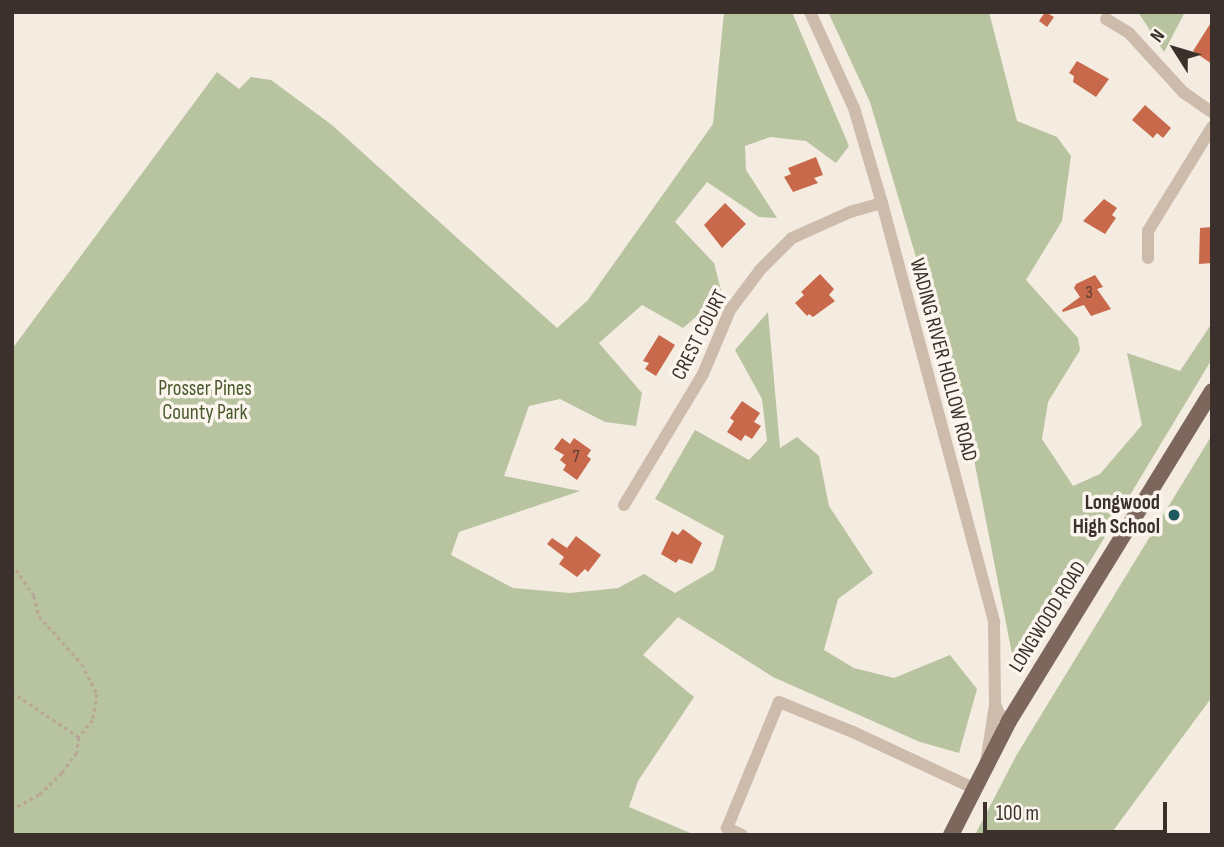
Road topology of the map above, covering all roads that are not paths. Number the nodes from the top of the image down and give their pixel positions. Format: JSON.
{"nodes":[{"id":1,"x":810,"y":12,"type":"edge"},
{"id":2,"x":1106,"y":19,"type":"dead end"},
{"id":3,"x":1212,"y":112,"type":"edge"},
{"id":4,"x":1212,"y":127,"type":"edge"},
{"id":5,"x":882,"y":203,"type":"junction"},
{"id":6,"x":1148,"y":258,"type":"dead end"},
{"id":7,"x":1212,"y":391,"type":"edge"},
{"id":8,"x":624,"y":506,"type":"dead end"},
{"id":9,"x":995,"y":704,"type":"junction"},
{"id":10,"x":1009,"y":721,"type":"junction"},
{"id":11,"x":986,"y":764,"type":"junction"},
{"id":12,"x":973,"y":788,"type":"junction"},
{"id":13,"x":742,"y":835,"type":"edge"},
{"id":14,"x":951,"y":835,"type":"edge"}],
"edges":[{"from":1,"to":5,"type":"street","name":"WADING RIVER HOLLOW ROAD"},
{"from":2,"to":3,"type":"street"},
{"from":4,"to":6,"type":"street"},
{"from":5,"to":8,"type":"street","name":"CREST COURT"},
{"from":5,"to":9,"type":"street","name":"WADING RIVER HOLLOW ROAD"},
{"from":7,"to":10,"type":"main road","name":"LONGWOOD ROAD"},
{"from":9,"to":10,"type":"street"},
{"from":9,"to":11,"type":"street","name":"WADING RIVER HOLLOW ROAD"},
{"from":10,"to":11,"type":"main road","name":"LONGWOOD ROAD"},
{"from":11,"to":12,"type":"main road","name":"LONGWOOD ROAD"},
{"from":12,"to":13,"type":"street"},
{"from":12,"to":14,"type":"main road","name":"LONGWOOD ROAD"}]}
